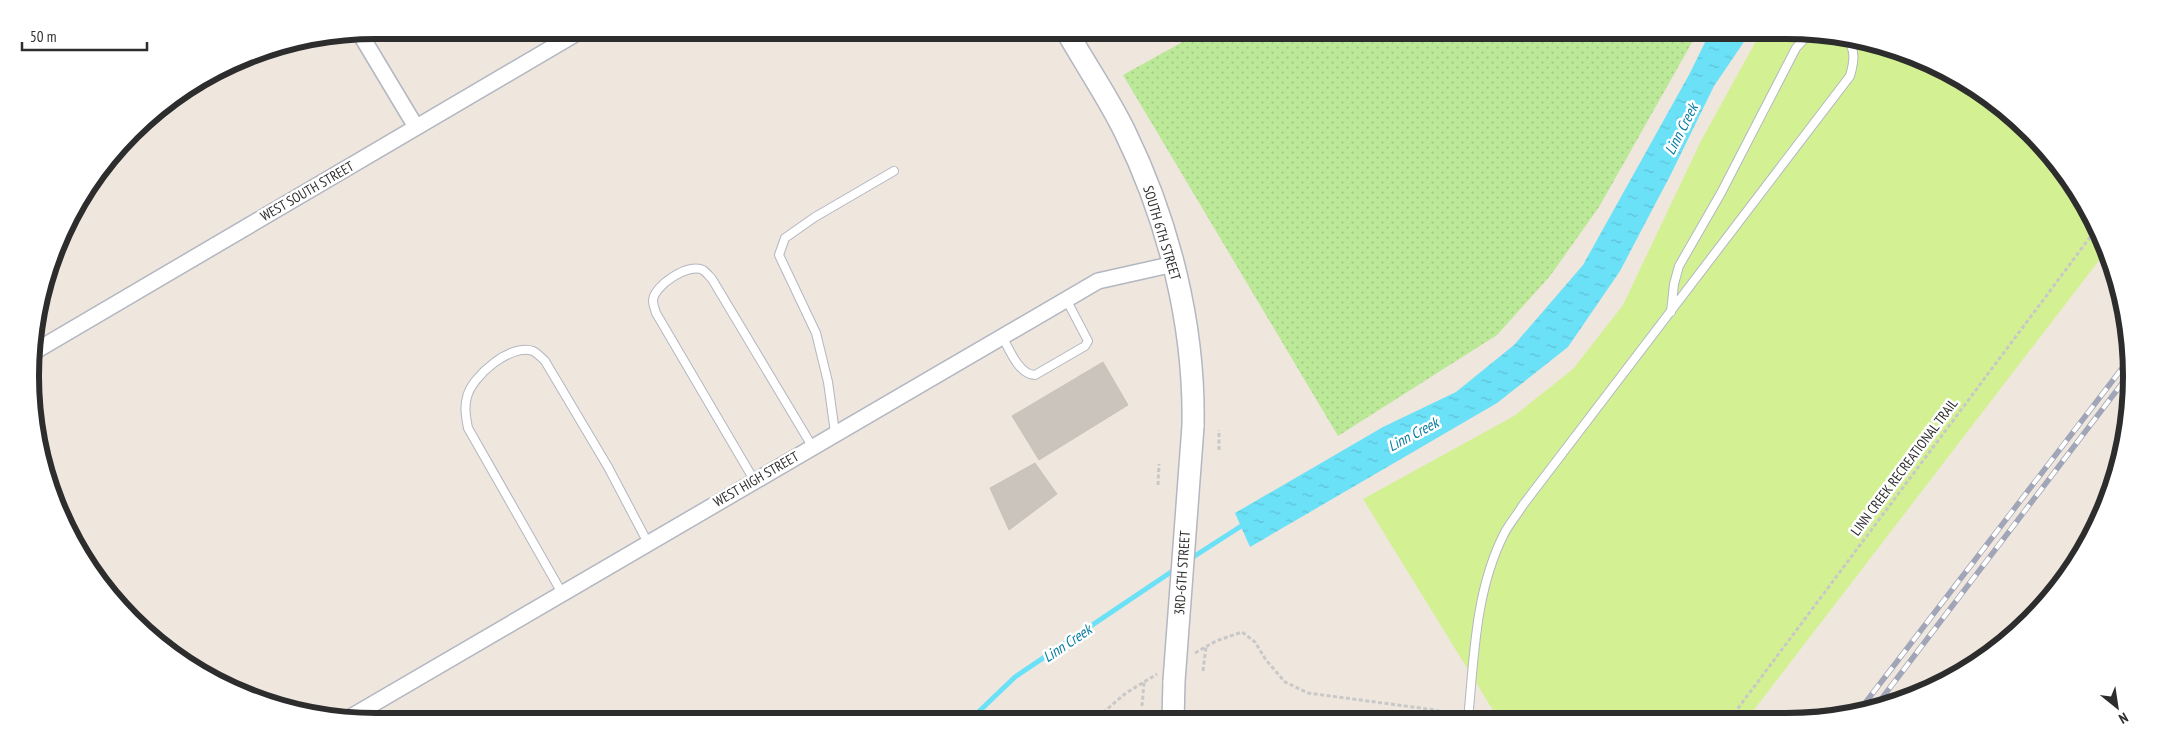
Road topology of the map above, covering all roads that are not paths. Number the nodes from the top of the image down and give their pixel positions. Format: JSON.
{"nodes":[{"id":1,"x":363,"y":39,"type":"edge"},
{"id":2,"x":567,"y":39,"type":"edge"},
{"id":3,"x":1071,"y":39,"type":"edge"},
{"id":4,"x":1804,"y":39,"type":"edge"},
{"id":5,"x":1849,"y":45,"type":"edge"},
{"id":6,"x":416,"y":128,"type":"junction"},
{"id":7,"x":894,"y":171,"type":"dead end"},
{"id":8,"x":1174,"y":264,"type":"junction"},
{"id":9,"x":1066,"y":299,"type":"junction"},
{"id":10,"x":1671,"y":312,"type":"junction"},
{"id":11,"x":1002,"y":336,"type":"junction"},
{"id":12,"x":40,"y":348,"type":"edge"},
{"id":13,"x":1193,"y":426,"type":"joint"},
{"id":14,"x":834,"y":433,"type":"junction"},
{"id":15,"x":812,"y":446,"type":"junction"},
{"id":16,"x":754,"y":480,"type":"junction"},
{"id":17,"x":648,"y":543,"type":"junction"},
{"id":18,"x":562,"y":593,"type":"junction"},
{"id":19,"x":358,"y":713,"type":"edge"},
{"id":20,"x":1172,"y":713,"type":"edge"},
{"id":21,"x":1469,"y":713,"type":"edge"}],
"edges":[{"from":1,"to":6,"type":"street"},
{"from":2,"to":6,"type":"street","name":"WEST SOUTH STREET"},
{"from":3,"to":8,"type":"main road","name":"SOUTH 6TH STREET"},
{"from":4,"to":10,"type":"lane"},
{"from":5,"to":10,"type":"lane"},
{"from":6,"to":12,"type":"street","name":"WEST SOUTH STREET"},
{"from":7,"to":14,"type":"lane"},
{"from":8,"to":9,"type":"street","name":"WEST HIGH STREET"},
{"from":8,"to":13,"type":"main road","name":"SOUTH 6TH STREET"},
{"from":9,"to":11,"type":"street","name":"WEST HIGH STREET"},
{"from":9,"to":11,"type":"lane"},
{"from":10,"to":21,"type":"lane"},
{"from":11,"to":14,"type":"street","name":"WEST HIGH STREET"},
{"from":13,"to":20,"type":"main road","name":"3RD-6TH STREET","bridge":true},
{"from":14,"to":15,"type":"street","name":"WEST HIGH STREET"},
{"from":15,"to":16,"type":"street","name":"WEST HIGH STREET"},
{"from":15,"to":16,"type":"lane"},
{"from":16,"to":17,"type":"street","name":"WEST HIGH STREET"},
{"from":17,"to":18,"type":"street","name":"WEST HIGH STREET"},
{"from":17,"to":18,"type":"lane"},
{"from":18,"to":19,"type":"street","name":"WEST HIGH STREET"}]}
